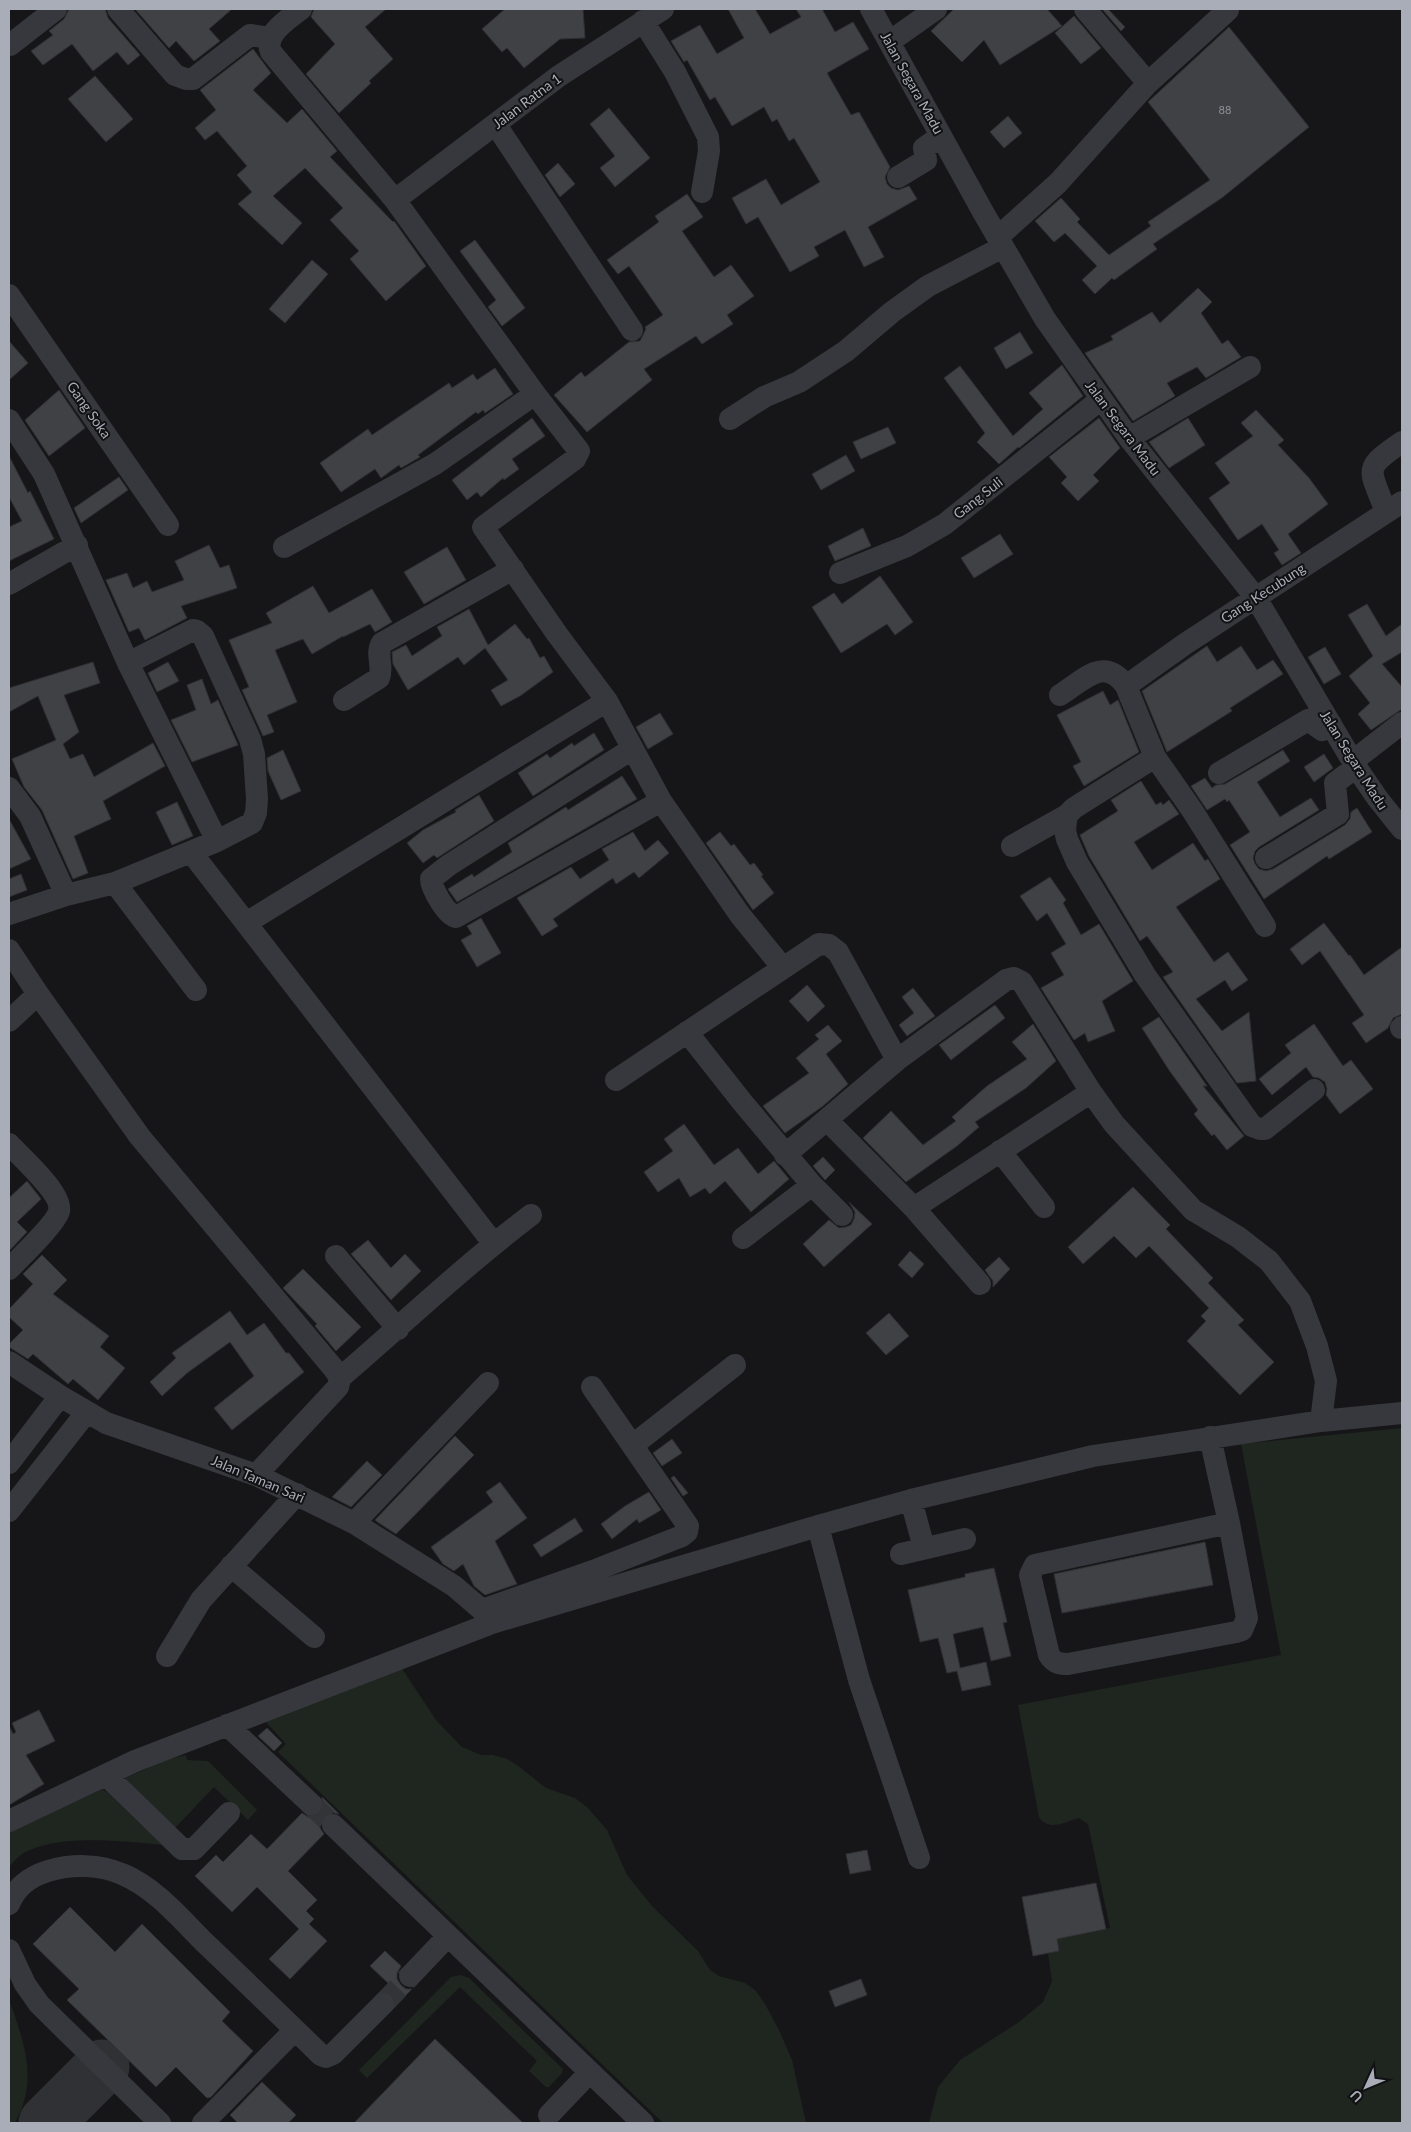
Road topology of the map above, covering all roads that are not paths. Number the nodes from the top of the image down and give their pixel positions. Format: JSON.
{"nodes":[{"id":1,"x":56,"y":9,"type":"edge"},
{"id":2,"x":118,"y":9,"type":"edge"},
{"id":3,"x":301,"y":9,"type":"edge"},
{"id":4,"x":663,"y":9,"type":"edge"},
{"id":5,"x":871,"y":9,"type":"edge"},
{"id":6,"x":936,"y":9,"type":"edge"},
{"id":7,"x":1085,"y":9,"type":"edge"},
{"id":8,"x":1214,"y":14,"type":"edge"},
{"id":9,"x":644,"y":21,"type":"junction"},
{"id":10,"x":270,"y":38,"type":"junction"},
{"id":11,"x":889,"y":42,"type":"junction"},
{"id":12,"x":10,"y":45,"type":"edge"},
{"id":13,"x":1148,"y":83,"type":"junction"},
{"id":14,"x":496,"y":125,"type":"junction"},
{"id":15,"x":941,"y":136,"type":"junction"},
{"id":16,"x":898,"y":177,"type":"dead end"},
{"id":17,"x":702,"y":192,"type":"dead end"},
{"id":18,"x":395,"y":200,"type":"junction"},
{"id":19,"x":1000,"y":242,"type":"junction"},
{"id":20,"x":9,"y":295,"type":"edge"},
{"id":21,"x":632,"y":330,"type":"dead end"},
{"id":22,"x":1250,"y":367,"type":"dead end"},
{"id":23,"x":535,"y":394,"type":"junction"},
{"id":24,"x":1101,"y":399,"type":"junction"},
{"id":25,"x":730,"y":419,"type":"dead end"},
{"id":26,"x":9,"y":420,"type":"edge"},
{"id":27,"x":1129,"y":438,"type":"junction"},
{"id":28,"x":1402,"y":442,"type":"edge"},
{"id":29,"x":1394,"y":507,"type":"edge"},
{"id":30,"x":168,"y":525,"type":"dead end"},
{"id":31,"x":77,"y":545,"type":"junction"},
{"id":32,"x":284,"y":547,"type":"dead end"},
{"id":33,"x":512,"y":569,"type":"junction"},
{"id":34,"x":840,"y":572,"type":"dead end"},
{"id":35,"x":9,"y":584,"type":"edge"},
{"id":36,"x":1256,"y":598,"type":"junction"},
{"id":37,"x":128,"y":663,"type":"junction"},
{"id":38,"x":1126,"y":686,"type":"junction"},
{"id":39,"x":1060,"y":695,"type":"dead end"},
{"id":40,"x":344,"y":700,"type":"dead end"},
{"id":41,"x":607,"y":701,"type":"junction"},
{"id":42,"x":1402,"y":723,"type":"edge"},
{"id":43,"x":1331,"y":724,"type":"junction"},
{"id":44,"x":632,"y":749,"type":"junction"},
{"id":45,"x":1155,"y":757,"type":"junction"},
{"id":46,"x":1354,"y":764,"type":"junction"},
{"id":47,"x":1219,"y":773,"type":"dead end"},
{"id":48,"x":9,"y":788,"type":"edge"},
{"id":49,"x":661,"y":801,"type":"junction"},
{"id":50,"x":1067,"y":815,"type":"junction"},
{"id":51,"x":1402,"y":829,"type":"edge"},
{"id":52,"x":217,"y":841,"type":"junction"},
{"id":53,"x":1012,"y":846,"type":"dead end"},
{"id":54,"x":191,"y":852,"type":"junction"},
{"id":55,"x":1266,"y":858,"type":"dead end"},
{"id":56,"x":115,"y":883,"type":"junction"},
{"id":57,"x":66,"y":895,"type":"junction"},
{"id":58,"x":9,"y":914,"type":"edge"},
{"id":59,"x":246,"y":923,"type":"junction"},
{"id":60,"x":1265,"y":926,"type":"dead end"},
{"id":61,"x":9,"y":950,"type":"edge"},
{"id":62,"x":784,"y":968,"type":"junction"},
{"id":63,"x":196,"y":990,"type":"dead end"},
{"id":64,"x":38,"y":994,"type":"junction"},
{"id":65,"x":9,"y":1021,"type":"edge"},
{"id":66,"x":687,"y":1032,"type":"junction"},
{"id":67,"x":897,"y":1060,"type":"junction"},
{"id":68,"x":616,"y":1080,"type":"dead end"},
{"id":69,"x":1314,"y":1090,"type":"dead end"},
{"id":70,"x":1091,"y":1092,"type":"junction"},
{"id":71,"x":827,"y":1120,"type":"junction"},
{"id":72,"x":9,"y":1144,"type":"edge"},
{"id":73,"x":1000,"y":1151,"type":"junction"},
{"id":74,"x":786,"y":1155,"type":"junction"},
{"id":75,"x":812,"y":1185,"type":"junction"},
{"id":76,"x":1044,"y":1206,"type":"dead end"},
{"id":77,"x":914,"y":1208,"type":"junction"},
{"id":78,"x":531,"y":1215,"type":"dead end"},
{"id":79,"x":842,"y":1215,"type":"dead end"},
{"id":80,"x":743,"y":1238,"type":"dead end"},
{"id":81,"x":494,"y":1244,"type":"junction"},
{"id":82,"x":336,"y":1256,"type":"dead end"},
{"id":83,"x":9,"y":1270,"type":"edge"},
{"id":84,"x":980,"y":1284,"type":"dead end"},
{"id":85,"x":398,"y":1329,"type":"junction"},
{"id":86,"x":9,"y":1362,"type":"edge"},
{"id":87,"x":735,"y":1365,"type":"dead end"},
{"id":88,"x":340,"y":1378,"type":"junction"},
{"id":89,"x":488,"y":1383,"type":"dead end"},
{"id":90,"x":592,"y":1387,"type":"dead end"},
{"id":91,"x":60,"y":1396,"type":"junction"},
{"id":92,"x":86,"y":1413,"type":"junction"},
{"id":93,"x":1402,"y":1413,"type":"edge"},
{"id":94,"x":1320,"y":1421,"type":"junction"},
{"id":95,"x":1210,"y":1437,"type":"junction"},
{"id":96,"x":633,"y":1445,"type":"junction"},
{"id":97,"x":9,"y":1463,"type":"edge"},
{"id":98,"x":256,"y":1475,"type":"junction"},
{"id":99,"x":297,"y":1494,"type":"junction"},
{"id":100,"x":911,"y":1500,"type":"junction"},
{"id":101,"x":9,"y":1511,"type":"edge"},
{"id":102,"x":354,"y":1523,"type":"junction"},
{"id":103,"x":1229,"y":1523,"type":"junction"},
{"id":104,"x":818,"y":1526,"type":"junction"},
{"id":105,"x":965,"y":1539,"type":"dead end"},
{"id":106,"x":924,"y":1548,"type":"junction"},
{"id":107,"x":901,"y":1554,"type":"dead end"},
{"id":108,"x":231,"y":1566,"type":"junction"},
{"id":109,"x":487,"y":1617,"type":"junction"},
{"id":110,"x":314,"y":1637,"type":"dead end"},
{"id":111,"x":167,"y":1656,"type":"dead end"},
{"id":112,"x":227,"y":1725,"type":"junction"},
{"id":113,"x":106,"y":1775,"type":"junction"},
{"id":114,"x":311,"y":1804,"type":"tunnel mouth"},
{"id":115,"x":229,"y":1813,"type":"dead end"},
{"id":116,"x":9,"y":1821,"type":"edge"},
{"id":117,"x":333,"y":1825,"type":"tunnel mouth"},
{"id":118,"x":919,"y":1858,"type":"dead end"},
{"id":119,"x":9,"y":1904,"type":"edge"},
{"id":120,"x":448,"y":1936,"type":"junction"},
{"id":121,"x":9,"y":1950,"type":"edge"},
{"id":122,"x":410,"y":1976,"type":"tunnel mouth"},
{"id":123,"x":383,"y":2004,"type":"tunnel mouth"},
{"id":124,"x":295,"y":2030,"type":"junction"},
{"id":125,"x":590,"y":2072,"type":"junction"},
{"id":126,"x":549,"y":2115,"type":"dead end"},
{"id":127,"x":160,"y":2123,"type":"edge"},
{"id":128,"x":203,"y":2123,"type":"edge"},
{"id":129,"x":643,"y":2123,"type":"edge"}],
"edges":[{"from":1,"to":12,"type":"street"},
{"from":2,"to":10,"type":"street"},
{"from":3,"to":10,"type":"street"},
{"from":4,"to":9,"type":"street","name":"Jalan Ratna 1"},
{"from":5,"to":11,"type":"street","name":"Jalan Segara Madu"},
{"from":6,"to":11,"type":"street"},
{"from":7,"to":13,"type":"street"},
{"from":8,"to":13,"type":"street"},
{"from":9,"to":14,"type":"street","name":"Jalan Ratna 1"},
{"from":9,"to":17,"type":"street"},
{"from":10,"to":18,"type":"street"},
{"from":11,"to":15,"type":"street","name":"Jalan Segara Madu"},
{"from":13,"to":19,"type":"street"},
{"from":14,"to":18,"type":"street","name":"Jalan Ratna 1"},
{"from":14,"to":21,"type":"street"},
{"from":15,"to":16,"type":"street"},
{"from":15,"to":19,"type":"street","name":"Jalan Segara Madu"},
{"from":18,"to":23,"type":"street"},
{"from":19,"to":24,"type":"street","name":"Jalan Segara Madu"},
{"from":19,"to":25,"type":"street"},
{"from":20,"to":30,"type":"street","name":"Gang Soka"},
{"from":22,"to":27,"type":"street"},
{"from":23,"to":32,"type":"street"},
{"from":23,"to":33,"type":"street"},
{"from":24,"to":27,"type":"street","name":"Jalan Segara Madu"},
{"from":24,"to":34,"type":"street","name":"Gang Suli"},
{"from":26,"to":31,"type":"street"},
{"from":27,"to":36,"type":"street","name":"Jalan Segara Madu"},
{"from":28,"to":29,"type":"street"},
{"from":29,"to":36,"type":"street","name":"Gang Kecubung"},
{"from":31,"to":35,"type":"street"},
{"from":31,"to":37,"type":"street"},
{"from":33,"to":40,"type":"street"},
{"from":33,"to":41,"type":"street"},
{"from":36,"to":38,"type":"street","name":"Gang Kecubung"},
{"from":36,"to":43,"type":"street","name":"Jalan Segara Madu"},
{"from":37,"to":52,"type":"street"},
{"from":37,"to":52,"type":"street"},
{"from":38,"to":39,"type":"street"},
{"from":38,"to":45,"type":"street"},
{"from":41,"to":44,"type":"street"},
{"from":41,"to":59,"type":"street"},
{"from":42,"to":46,"type":"street"},
{"from":43,"to":46,"type":"street","name":"Jalan Segara Madu"},
{"from":43,"to":47,"type":"street"},
{"from":44,"to":49,"type":"street"},
{"from":44,"to":49,"type":"street"},
{"from":45,"to":50,"type":"street"},
{"from":45,"to":60,"type":"street"},
{"from":46,"to":51,"type":"street","name":"Jalan Segara Madu"},
{"from":46,"to":55,"type":"street"},
{"from":48,"to":57,"type":"street"},
{"from":49,"to":62,"type":"street"},
{"from":50,"to":53,"type":"street"},
{"from":50,"to":69,"type":"street"},
{"from":52,"to":54,"type":"street"},
{"from":54,"to":56,"type":"street"},
{"from":54,"to":59,"type":"street"},
{"from":56,"to":57,"type":"street"},
{"from":56,"to":63,"type":"street"},
{"from":57,"to":58,"type":"street"},
{"from":59,"to":81,"type":"street"},
{"from":61,"to":64,"type":"street"},
{"from":62,"to":66,"type":"street"},
{"from":62,"to":67,"type":"street"},
{"from":64,"to":65,"type":"street"},
{"from":64,"to":88,"type":"street"},
{"from":66,"to":68,"type":"street"},
{"from":66,"to":74,"type":"street"},
{"from":67,"to":70,"type":"street"},
{"from":67,"to":71,"type":"street"},
{"from":70,"to":73,"type":"street"},
{"from":70,"to":94,"type":"street"},
{"from":71,"to":74,"type":"street"},
{"from":71,"to":77,"type":"street"},
{"from":72,"to":83,"type":"street"},
{"from":73,"to":76,"type":"street"},
{"from":73,"to":77,"type":"street"},
{"from":74,"to":75,"type":"street"},
{"from":75,"to":79,"type":"street"},
{"from":75,"to":80,"type":"street"},
{"from":77,"to":84,"type":"street"},
{"from":78,"to":81,"type":"street"},
{"from":81,"to":85,"type":"street"},
{"from":82,"to":85,"type":"street"},
{"from":85,"to":88,"type":"street"},
{"from":86,"to":91,"type":"street","name":"Jalan Taman Sari"},
{"from":87,"to":96,"type":"street"},
{"from":88,"to":98,"type":"street"},
{"from":89,"to":102,"type":"street"},
{"from":90,"to":96,"type":"street"},
{"from":91,"to":92,"type":"street","name":"Jalan Taman Sari"},
{"from":91,"to":97,"type":"street"},
{"from":92,"to":98,"type":"street","name":"Jalan Taman Sari"},
{"from":92,"to":101,"type":"street"},
{"from":93,"to":94,"type":"street"},
{"from":94,"to":95,"type":"street"},
{"from":95,"to":100,"type":"street"},
{"from":95,"to":103,"type":"street"},
{"from":96,"to":109,"type":"street"},
{"from":98,"to":99,"type":"street","name":"Jalan Taman Sari"},
{"from":99,"to":102,"type":"street","name":"Jalan Taman Sari"},
{"from":99,"to":108,"type":"street"},
{"from":100,"to":104,"type":"street"},
{"from":100,"to":106,"type":"street"},
{"from":102,"to":109,"type":"street","name":"Jalan Taman Sari"},
{"from":103,"to":103,"type":"street"},
{"from":104,"to":109,"type":"street"},
{"from":104,"to":118,"type":"street"},
{"from":105,"to":106,"type":"street"},
{"from":106,"to":107,"type":"street"},
{"from":108,"to":110,"type":"street"},
{"from":108,"to":111,"type":"street"},
{"from":109,"to":112,"type":"street"},
{"from":112,"to":113,"type":"street"},
{"from":112,"to":114,"type":"street"},
{"from":113,"to":115,"type":"street"},
{"from":113,"to":116,"type":"street"},
{"from":117,"to":120,"type":"street"},
{"from":119,"to":124,"type":"street"},
{"from":120,"to":122,"type":"street"},
{"from":120,"to":125,"type":"street"},
{"from":121,"to":127,"type":"street"},
{"from":123,"to":124,"type":"street"},
{"from":124,"to":128,"type":"street"},
{"from":125,"to":126,"type":"street"},
{"from":125,"to":129,"type":"street"}]}
